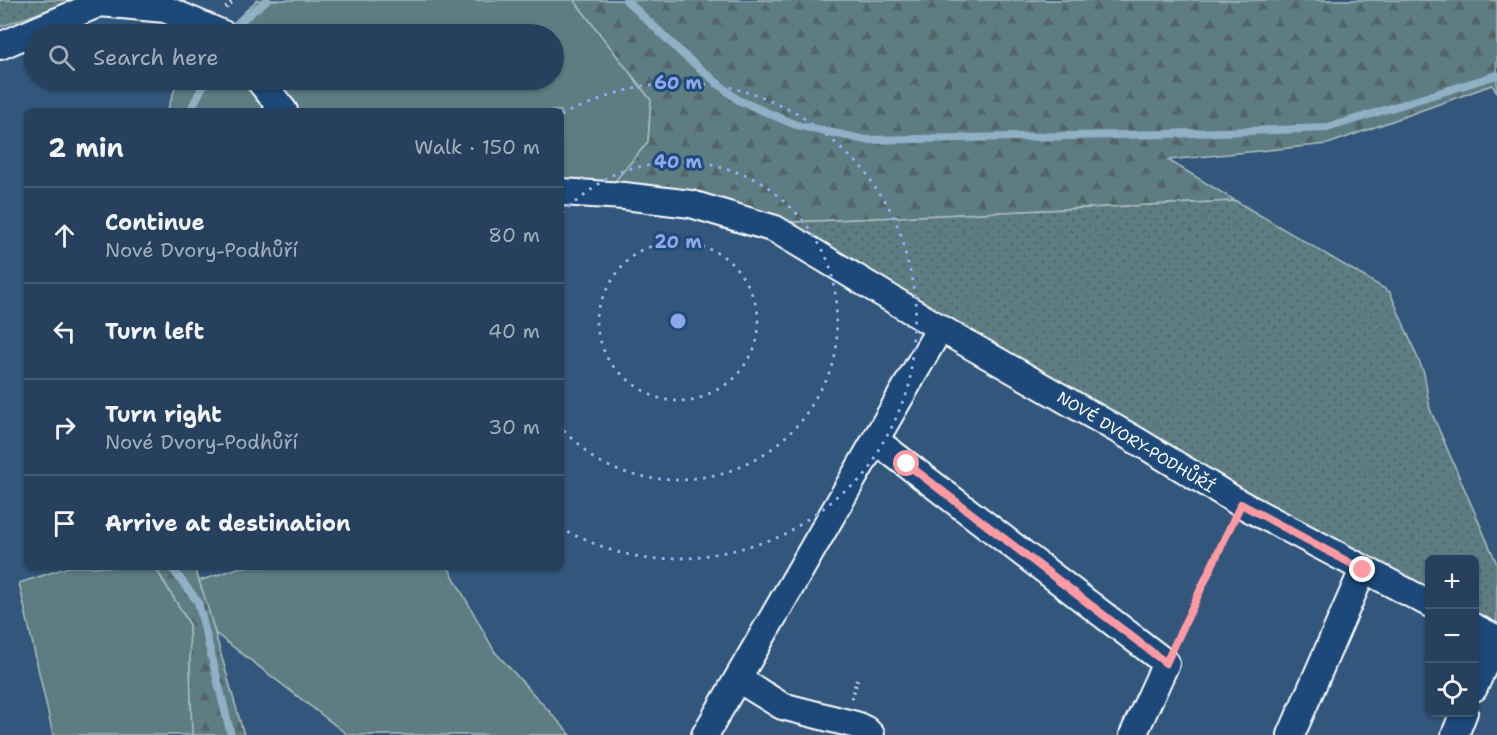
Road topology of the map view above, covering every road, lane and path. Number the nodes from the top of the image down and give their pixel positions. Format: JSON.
{"nodes":[{"id":1,"x":51,"y":24,"type":"edge"},
{"id":2,"x":200,"y":24,"type":"edge"},
{"id":3,"x":24,"y":36,"type":"edge"},
{"id":4,"x":0,"y":46,"type":"edge"},
{"id":5,"x":268,"y":90,"type":"edge"},
{"id":6,"x":282,"y":108,"type":"edge"},
{"id":7,"x":564,"y":192,"type":"edge"},
{"id":8,"x":940,"y":328,"type":"junction"},
{"id":9,"x":875,"y":440,"type":"junction"},
{"id":10,"x":1241,"y":504,"type":"junction"},
{"id":11,"x":1363,"y":570,"type":"junction"},
{"id":12,"x":1425,"y":601,"type":"edge"},
{"id":13,"x":1489,"y":635,"type":"edge"},
{"id":14,"x":1166,"y":663,"type":"junction"},
{"id":15,"x":1479,"y":670,"type":"edge"},
{"id":16,"x":738,"y":679,"type":"junction"},
{"id":17,"x":1462,"y":717,"type":"edge"},
{"id":18,"x":705,"y":735,"type":"edge"},
{"id":19,"x":871,"y":735,"type":"edge"},
{"id":20,"x":1133,"y":735,"type":"edge"},
{"id":21,"x":1291,"y":735,"type":"edge"},
{"id":22,"x":1455,"y":735,"type":"edge"}],
"edges":[{"from":1,"to":2,"type":"street"},
{"from":3,"to":4,"type":"street"},
{"from":5,"to":6,"type":"street"},
{"from":7,"to":8,"type":"street","name":"NOVÉ DVORY-PODHŮŘÍ"},
{"from":8,"to":9,"type":"street"},
{"from":8,"to":10,"type":"street","name":"NOVÉ DVORY-PODHŮŘÍ"},
{"from":9,"to":14,"type":"street"},
{"from":9,"to":16,"type":"street"},
{"from":10,"to":11,"type":"street","name":"NOVÉ DVORY-PODHŮŘÍ"},
{"from":10,"to":14,"type":"path"},
{"from":11,"to":12,"type":"street","name":"NOVÉ DVORY-PODHŮŘÍ"},
{"from":11,"to":21,"type":"street"},
{"from":13,"to":15,"type":"street"},
{"from":14,"to":20,"type":"street"},
{"from":16,"to":18,"type":"street"},
{"from":16,"to":19,"type":"street"},
{"from":17,"to":22,"type":"street"}]}
